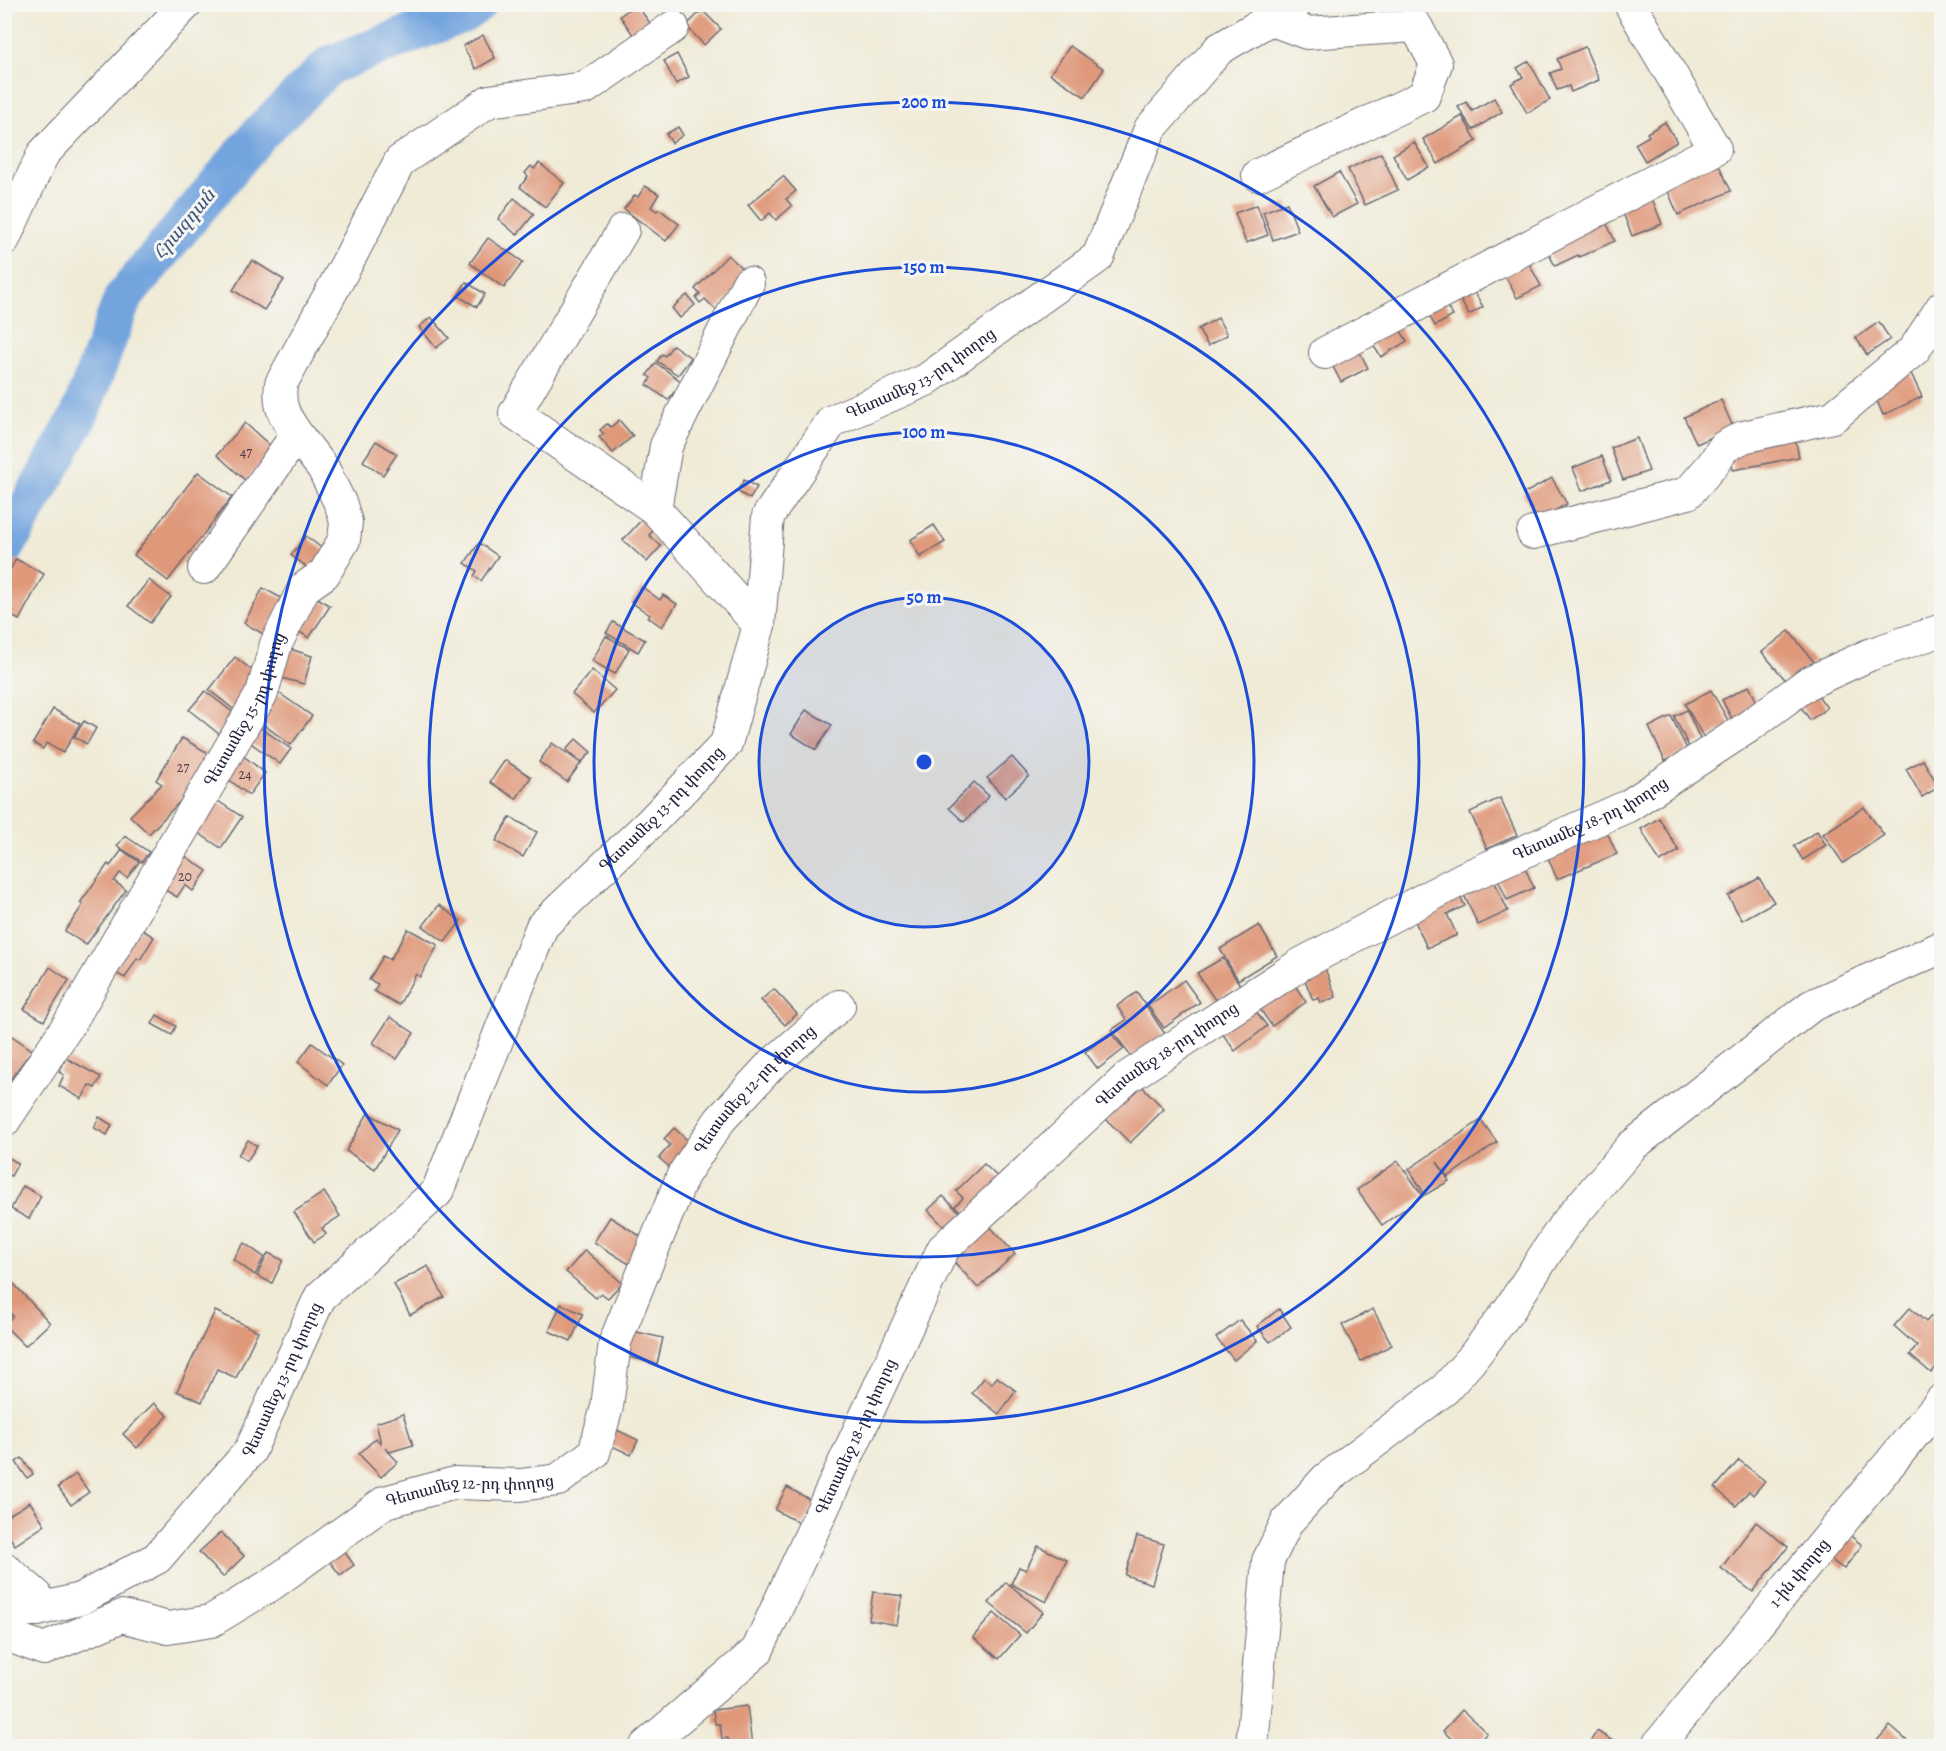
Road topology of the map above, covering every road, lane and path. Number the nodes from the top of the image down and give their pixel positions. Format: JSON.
{"nodes":[{"id":1,"x":186,"y":4,"type":"edge"},
{"id":2,"x":1630,"y":4,"type":"edge"},
{"id":3,"x":1283,"y":12,"type":"edge"},
{"id":4,"x":673,"y":27,"type":"dead end"},
{"id":5,"x":1258,"y":175,"type":"dead end"},
{"id":6,"x":623,"y":230,"type":"dead end"},
{"id":7,"x":4,"y":238,"type":"edge"},
{"id":8,"x":748,"y":283,"type":"dead end"},
{"id":9,"x":1941,"y":307,"type":"edge"},
{"id":10,"x":1325,"y":353,"type":"dead end"},
{"id":11,"x":298,"y":436,"type":"junction"},
{"id":12,"x":655,"y":509,"type":"junction"},
{"id":13,"x":1533,"y":533,"type":"dead end"},
{"id":14,"x":204,"y":568,"type":"dead end"},
{"id":15,"x":759,"y":625,"type":"junction"},
{"id":16,"x":1941,"y":630,"type":"edge"},
{"id":17,"x":1941,"y":947,"type":"edge"},
{"id":18,"x":839,"y":1006,"type":"dead end"},
{"id":19,"x":4,"y":1121,"type":"edge"},
{"id":20,"x":1941,"y":1400,"type":"edge"},
{"id":21,"x":4,"y":1568,"type":"edge"},
{"id":22,"x":4,"y":1610,"type":"edge"},
{"id":23,"x":38,"y":1610,"type":"junction"},
{"id":24,"x":4,"y":1634,"type":"edge"},
{"id":25,"x":646,"y":1746,"type":"edge"},
{"id":26,"x":1252,"y":1746,"type":"edge"},
{"id":27,"x":1657,"y":1746,"type":"edge"}],
"edges":[{"from":1,"to":7,"type":"street"},
{"from":2,"to":10,"type":"street"},
{"from":3,"to":5,"type":"street"},
{"from":3,"to":15,"type":"street","name":"Գետամեջ 13-րդ փողոց"},
{"from":4,"to":11,"type":"street","name":"Գետամեջ 15-րդ փողոց"},
{"from":6,"to":12,"type":"street"},
{"from":8,"to":12,"type":"street"},
{"from":9,"to":13,"type":"street"},
{"from":11,"to":14,"type":"street"},
{"from":11,"to":19,"type":"street","name":"Գետամեջ 15-րդ փողոց"},
{"from":12,"to":15,"type":"street"},
{"from":15,"to":23,"type":"street","name":"Գետամեջ 13-րդ փողոց"},
{"from":16,"to":25,"type":"street","name":"Գետամեջ 18-րդ փողոց"},
{"from":17,"to":26,"type":"street"},
{"from":18,"to":24,"type":"street","name":"Գետամեջ 12-րդ փողոց"},
{"from":20,"to":27,"type":"street","name":"1-ին փողոց"},
{"from":21,"to":23,"type":"street"},
{"from":22,"to":23,"type":"street","name":"Գետամեջ 13-րդ փողոց"}]}
